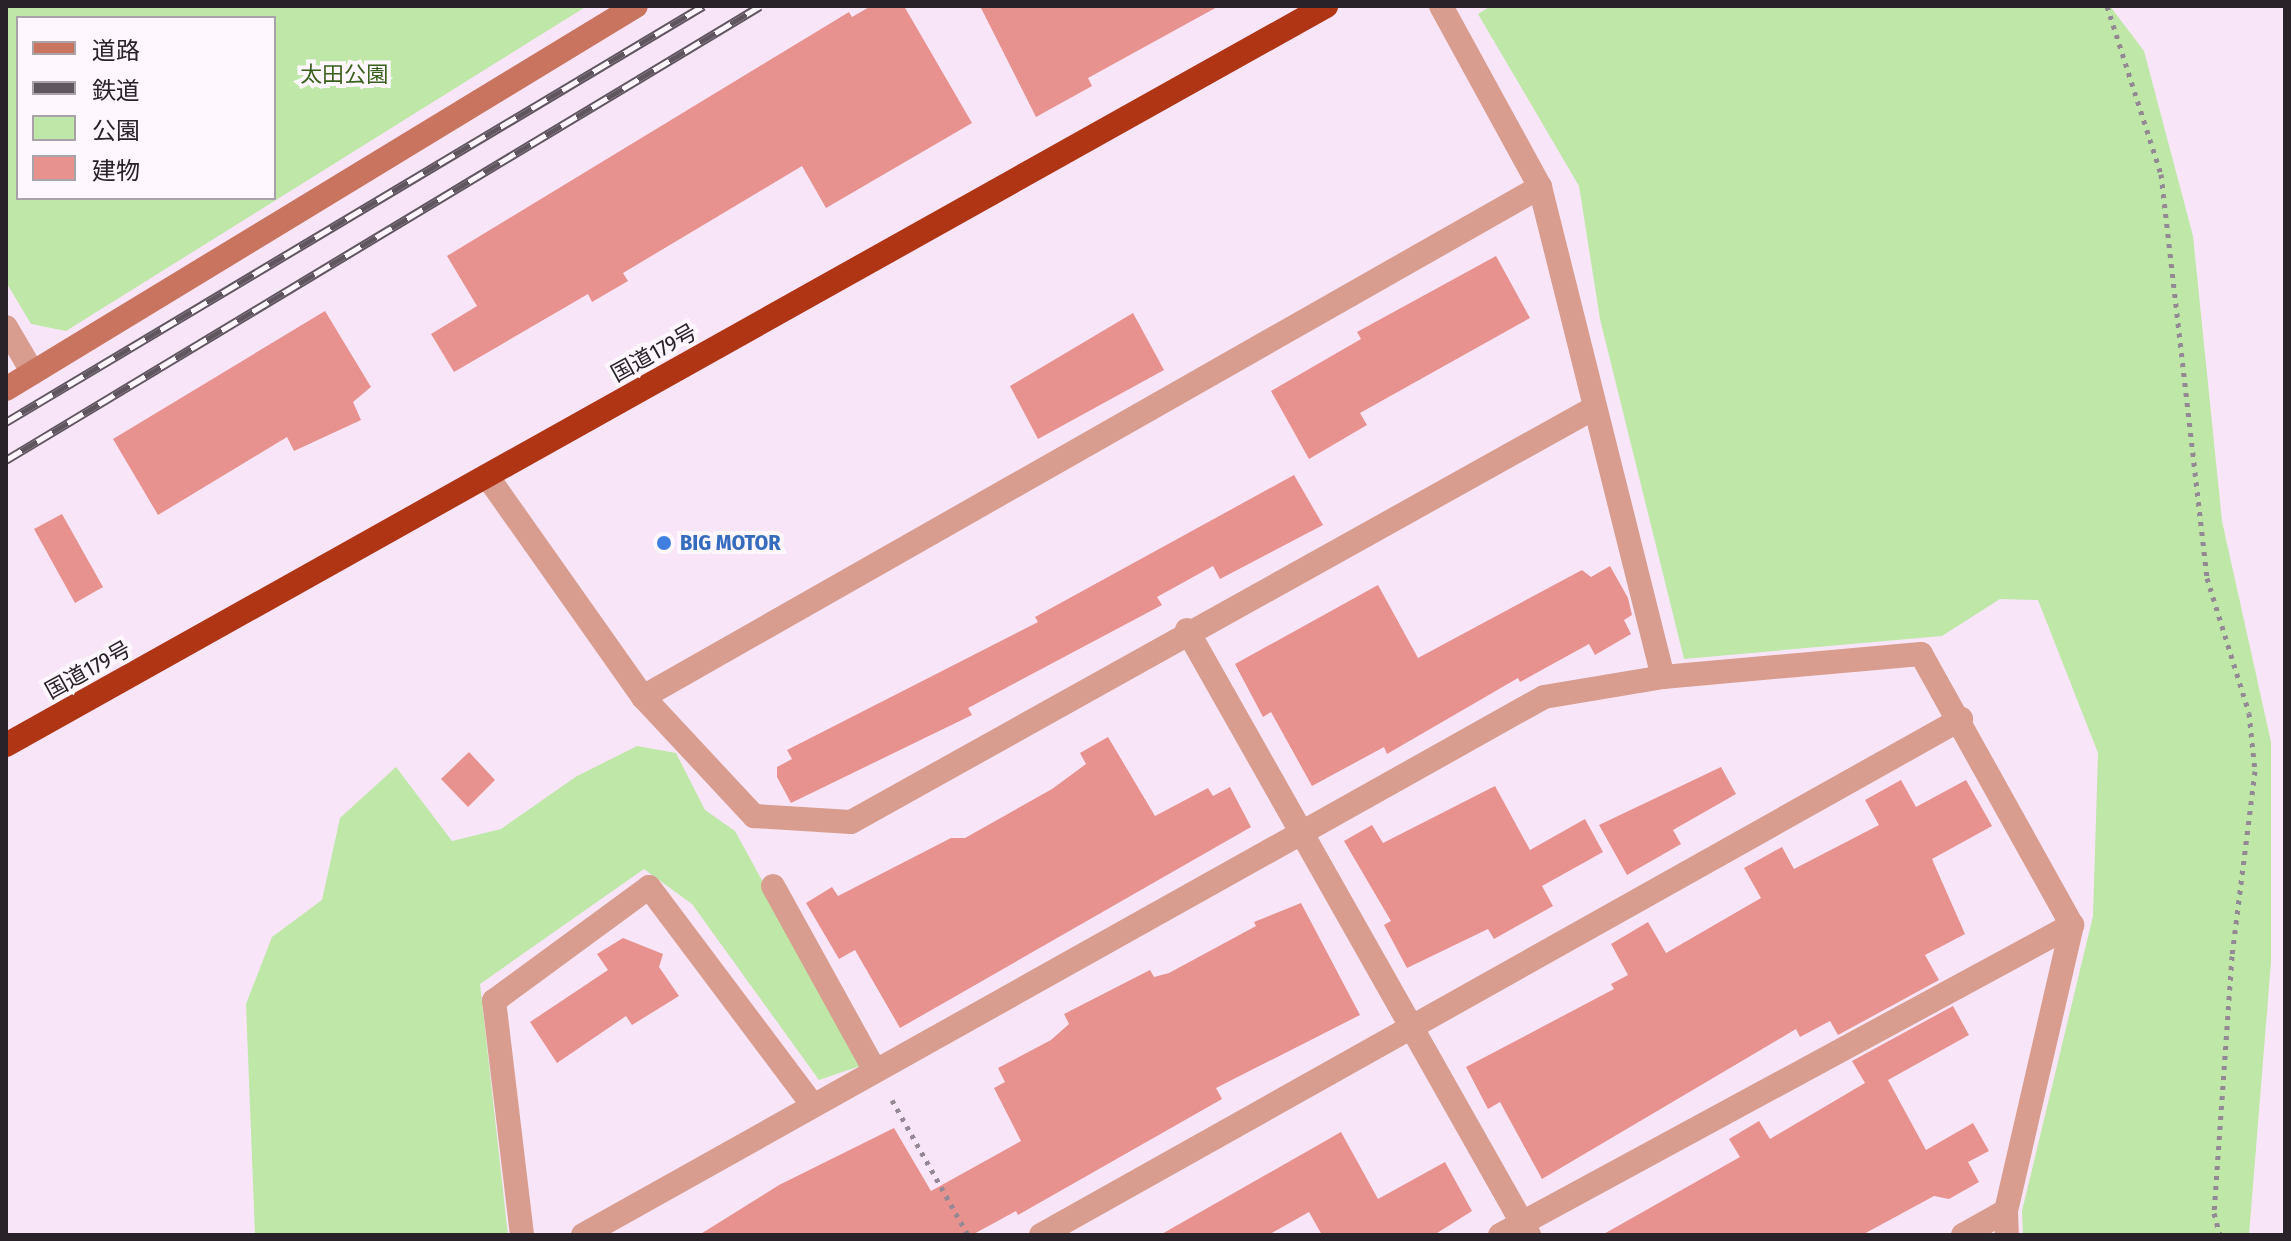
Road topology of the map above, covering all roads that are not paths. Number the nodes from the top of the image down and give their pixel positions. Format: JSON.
{"nodes":[{"id":1,"x":636,"y":6,"type":"edge"},
{"id":2,"x":1326,"y":6,"type":"edge"},
{"id":3,"x":1441,"y":6,"type":"edge"},
{"id":4,"x":1540,"y":187,"type":"junction"},
{"id":5,"x":6,"y":327,"type":"edge"},
{"id":6,"x":33,"y":373,"type":"junction"},
{"id":7,"x":6,"y":389,"type":"edge"},
{"id":8,"x":1594,"y":408,"type":"junction"},
{"id":9,"x":487,"y":476,"type":"junction"},
{"id":10,"x":1187,"y":630,"type":"junction"},
{"id":11,"x":1663,"y":677,"type":"junction"},
{"id":12,"x":643,"y":697,"type":"junction"},
{"id":13,"x":1961,"y":719,"type":"junction"},
{"id":14,"x":6,"y":745,"type":"edge"},
{"id":15,"x":1301,"y":831,"type":"junction"},
{"id":16,"x":773,"y":886,"type":"dead end"},
{"id":17,"x":2072,"y":925,"type":"junction"},
{"id":18,"x":1411,"y":1032,"type":"junction"},
{"id":19,"x":874,"y":1069,"type":"junction"},
{"id":20,"x":812,"y":1104,"type":"junction"},
{"id":21,"x":2007,"y":1223,"type":"edge"},
{"id":22,"x":1526,"y":1229,"type":"edge"},
{"id":23,"x":522,"y":1235,"type":"edge"},
{"id":24,"x":583,"y":1235,"type":"edge"},
{"id":25,"x":1041,"y":1235,"type":"edge"},
{"id":26,"x":1500,"y":1235,"type":"edge"},
{"id":27,"x":1963,"y":1235,"type":"edge"}],
"edges":[{"from":1,"to":6,"type":"street"},
{"from":2,"to":9,"type":"highway","name":"国道179号"},
{"from":3,"to":4,"type":"street"},
{"from":4,"to":8,"type":"street"},
{"from":4,"to":12,"type":"street"},
{"from":5,"to":6,"type":"street"},
{"from":6,"to":7,"type":"street"},
{"from":8,"to":10,"type":"street"},
{"from":8,"to":11,"type":"street"},
{"from":9,"to":12,"type":"street"},
{"from":9,"to":14,"type":"highway","name":"国道179号"},
{"from":10,"to":12,"type":"street"},
{"from":10,"to":15,"type":"street"},
{"from":11,"to":13,"type":"street"},
{"from":11,"to":15,"type":"street"},
{"from":13,"to":17,"type":"street"},
{"from":13,"to":18,"type":"street"},
{"from":15,"to":18,"type":"street"},
{"from":15,"to":19,"type":"street"},
{"from":16,"to":19,"type":"street"},
{"from":17,"to":21,"type":"street"},
{"from":17,"to":22,"type":"street"},
{"from":18,"to":22,"type":"street"},
{"from":18,"to":25,"type":"street"},
{"from":19,"to":20,"type":"street"},
{"from":20,"to":23,"type":"street"},
{"from":20,"to":24,"type":"street"},
{"from":21,"to":27,"type":"street"},
{"from":22,"to":26,"type":"street"}]}
